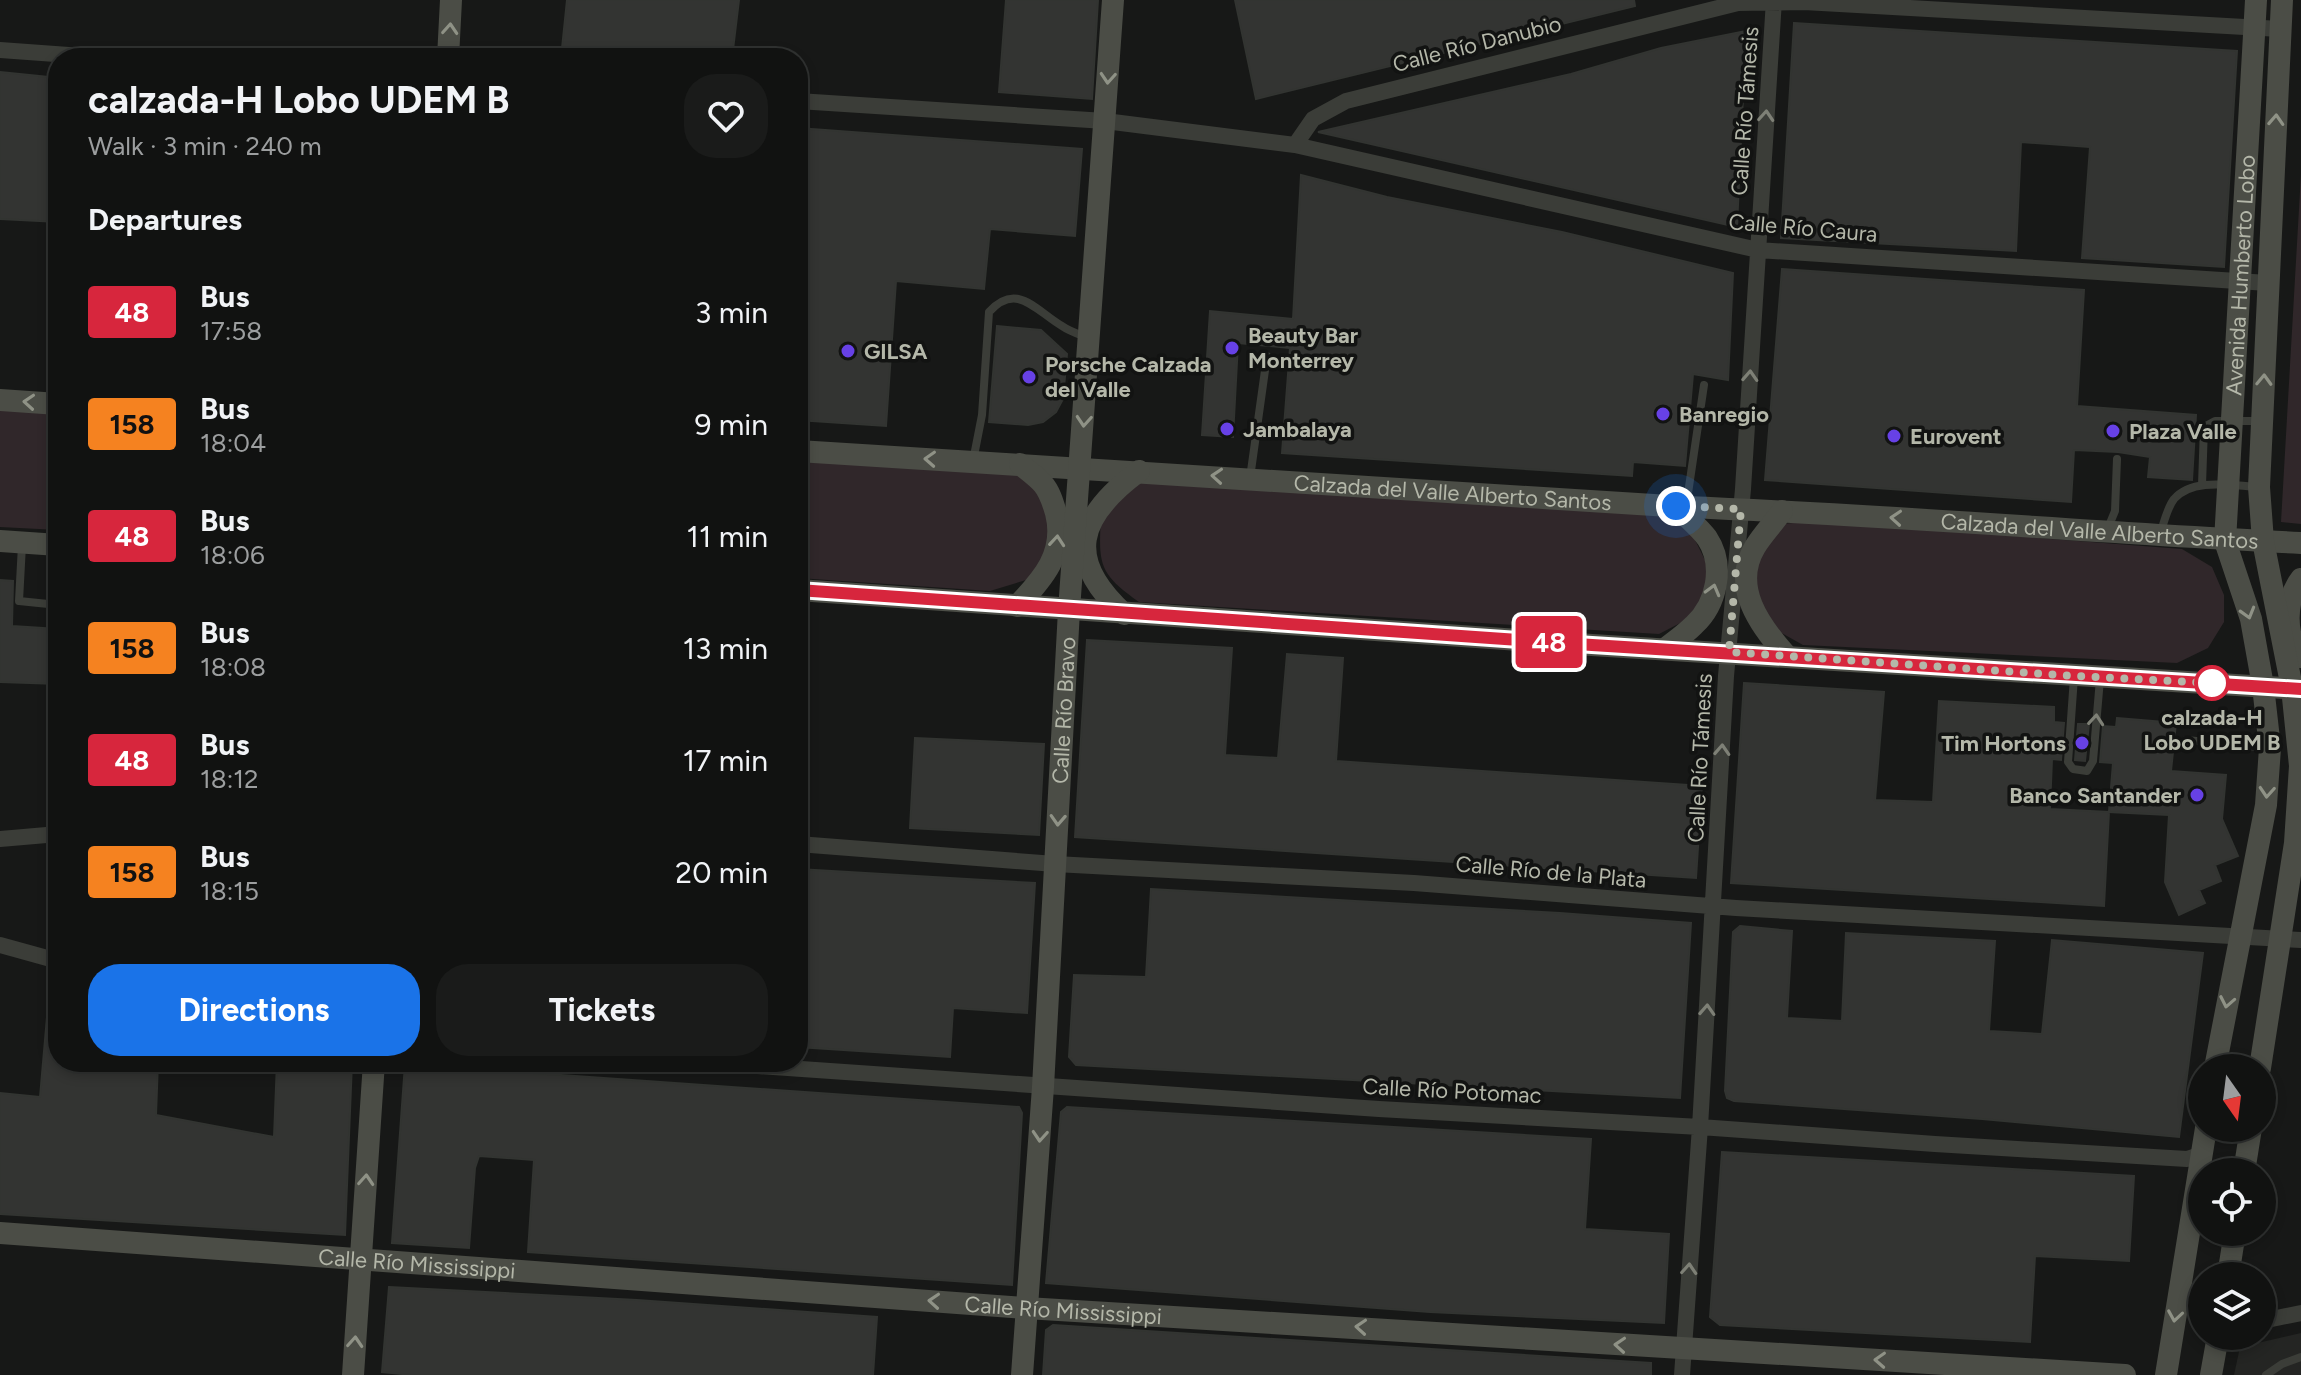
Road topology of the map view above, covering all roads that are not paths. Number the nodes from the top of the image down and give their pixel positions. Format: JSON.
{"nodes":[{"id":1,"x":451,"y":0,"type":"edge"},
{"id":2,"x":1113,"y":0,"type":"edge"},
{"id":3,"x":2256,"y":0,"type":"edge"},
{"id":4,"x":2282,"y":0,"type":"edge"},
{"id":5,"x":1774,"y":1,"type":"edge"},
{"id":6,"x":2255,"y":27,"type":"junction"},
{"id":7,"x":2280,"y":29,"type":"junction"},
{"id":8,"x":449,"y":48,"type":"edge"},
{"id":9,"x":0,"y":50,"type":"edge"},
{"id":10,"x":48,"y":53,"type":"edge"},
{"id":11,"x":808,"y":102,"type":"edge"},
{"id":12,"x":1105,"y":121,"type":"junction"},
{"id":13,"x":1295,"y":145,"type":"junction"},
{"id":14,"x":1758,"y":250,"type":"junction"},
{"id":15,"x":2239,"y":282,"type":"junction"},
{"id":16,"x":2268,"y":283,"type":"junction"},
{"id":17,"x":1089,"y":339,"type":"junction"},
{"id":18,"x":1267,"y":356,"type":"dead end"},
{"id":19,"x":1704,"y":385,"type":"dead end"},
{"id":20,"x":0,"y":400,"type":"edge"},
{"id":21,"x":48,"y":403,"type":"edge"},
{"id":22,"x":2231,"y":421,"type":"junction"},
{"id":23,"x":2262,"y":421,"type":"junction"},
{"id":24,"x":808,"y":452,"type":"edge"},
{"id":25,"x":2117,"y":459,"type":"dead end"},
{"id":26,"x":972,"y":461,"type":"junction"},
{"id":27,"x":1020,"y":464,"type":"junction"},
{"id":28,"x":1080,"y":467,"type":"junction"},
{"id":29,"x":1139,"y":471,"type":"junction"},
{"id":30,"x":1250,"y":478,"type":"junction"},
{"id":31,"x":2202,"y":485,"type":"junction"},
{"id":32,"x":2228,"y":485,"type":"junction"},
{"id":33,"x":2259,"y":487,"type":"junction"},
{"id":34,"x":1681,"y":507,"type":"junction"},
{"id":35,"x":1741,"y":509,"type":"junction"},
{"id":36,"x":1782,"y":511,"type":"junction"},
{"id":37,"x":2106,"y":532,"type":"junction"},
{"id":38,"x":2159,"y":537,"type":"junction"},
{"id":39,"x":2225,"y":541,"type":"junction"},
{"id":40,"x":2263,"y":541,"type":"junction"},
{"id":41,"x":11,"y":542,"type":"edge"},
{"id":42,"x":2301,"y":543,"type":"edge"},
{"id":43,"x":48,"y":544,"type":"edge"},
{"id":44,"x":2301,"y":579,"type":"edge"},
{"id":45,"x":808,"y":591,"type":"edge"},
{"id":46,"x":48,"y":604,"type":"edge"},
{"id":47,"x":1017,"y":606,"type":"junction"},
{"id":48,"x":1069,"y":610,"type":"junction"},
{"id":49,"x":1124,"y":614,"type":"junction"},
{"id":50,"x":1665,"y":649,"type":"junction"},
{"id":51,"x":1729,"y":652,"type":"junction"},
{"id":52,"x":1786,"y":655,"type":"junction"},
{"id":53,"x":2301,"y":657,"type":"edge"},
{"id":54,"x":2074,"y":676,"type":"junction"},
{"id":55,"x":2100,"y":677,"type":"junction"},
{"id":56,"x":2263,"y":686,"type":"junction"},
{"id":57,"x":2296,"y":689,"type":"edge"},
{"id":58,"x":2186,"y":740,"type":"dead end"},
{"id":59,"x":2270,"y":748,"type":"junction"},
{"id":60,"x":2300,"y":810,"type":"edge"},
{"id":61,"x":48,"y":835,"type":"edge"},
{"id":62,"x":0,"y":839,"type":"edge"},
{"id":63,"x":2298,"y":843,"type":"edge"},
{"id":64,"x":808,"y":845,"type":"edge"},
{"id":65,"x":1055,"y":864,"type":"junction"},
{"id":66,"x":1713,"y":907,"type":"junction"},
{"id":67,"x":2240,"y":936,"type":"junction"},
{"id":68,"x":2290,"y":940,"type":"edge"},
{"id":69,"x":0,"y":945,"type":"edge"},
{"id":70,"x":48,"y":958,"type":"edge"},
{"id":71,"x":2218,"y":1054,"type":"edge"},
{"id":72,"x":2263,"y":1054,"type":"edge"},
{"id":73,"x":808,"y":1070,"type":"edge"},
{"id":74,"x":373,"y":1072,"type":"edge"},
{"id":75,"x":1043,"y":1087,"type":"junction"},
{"id":76,"x":1700,"y":1127,"type":"junction"},
{"id":77,"x":2204,"y":1142,"type":"edge"},
{"id":78,"x":2202,"y":1154,"type":"junction"},
{"id":79,"x":0,"y":1233,"type":"edge"},
{"id":80,"x":361,"y":1258,"type":"junction"},
{"id":81,"x":1026,"y":1308,"type":"junction"},
{"id":82,"x":2301,"y":1313,"type":"edge"},
{"id":83,"x":2276,"y":1318,"type":"edge"},
{"id":84,"x":1684,"y":1350,"type":"junction"},
{"id":85,"x":2215,"y":1350,"type":"edge"},
{"id":86,"x":2301,"y":1357,"type":"edge"},
{"id":87,"x":2268,"y":1374,"type":"edge"},
{"id":88,"x":353,"y":1375,"type":"edge"},
{"id":89,"x":1022,"y":1375,"type":"edge"},
{"id":90,"x":1682,"y":1375,"type":"edge"},
{"id":91,"x":2125,"y":1375,"type":"edge"},
{"id":92,"x":2165,"y":1375,"type":"edge"},
{"id":93,"x":2184,"y":1375,"type":"edge"},
{"id":94,"x":2211,"y":1375,"type":"edge"}],
"edges":[{"from":8,"to":1,"type":"main road","one_way":true},
{"from":2,"to":12,"type":"main road","name":"Calle Río Bravo","one_way":true},
{"from":3,"to":6,"type":"main road","name":"Avenida Humberto Lobo"},
{"from":4,"to":7,"type":"main road"},
{"from":5,"to":6,"type":"street","name":"Calle Río Danubio"},
{"from":5,"to":13,"type":"street","name":"Calle Río Danubio"},
{"from":14,"to":5,"type":"street","name":"Calle Río Támesis","one_way":true},
{"from":6,"to":7,"type":"street","name":"Calle Río Danubio"},
{"from":6,"to":15,"type":"main road","name":"Avenida Humberto Lobo"},
{"from":16,"to":7,"type":"main road","one_way":true},
{"from":9,"to":10,"type":"street"},
{"from":11,"to":12,"type":"street"},
{"from":12,"to":13,"type":"street"},
{"from":12,"to":17,"type":"main road","name":"Calle Río Bravo"},
{"from":13,"to":14,"type":"street","name":"Calle Río Caura"},
{"from":14,"to":15,"type":"street","name":"Calle Río Caura"},
{"from":35,"to":14,"type":"street","name":"Calle Río Támesis","one_way":true},
{"from":15,"to":16,"type":"street","name":"Calle Río Caura"},
{"from":15,"to":22,"type":"main road","name":"Avenida Humberto Lobo"},
{"from":23,"to":16,"type":"main road","one_way":true},
{"from":17,"to":26,"type":"lane"},
{"from":17,"to":28,"type":"main road","name":"Calle Río Bravo","one_way":true},
{"from":18,"to":30,"type":"lane"},
{"from":19,"to":34,"type":"lane"},
{"from":21,"to":20,"type":"main road","one_way":true},
{"from":22,"to":23,"type":"lane"},
{"from":22,"to":31,"type":"lane"},
{"from":22,"to":32,"type":"main road","name":"Avenida Humberto Lobo"},
{"from":23,"to":33,"type":"main road"},
{"from":26,"to":24,"type":"main road","name":"Calzada del Valle Alberto Santos","one_way":true},
{"from":25,"to":37,"type":"lane"},
{"from":26,"to":27,"type":"main road","name":"Calzada del Valle Alberto Santos"},
{"from":27,"to":28,"type":"main road","name":"Calzada del Valle Alberto Santos"},
{"from":47,"to":27,"type":"main road","one_way":true},
{"from":28,"to":29,"type":"main road","name":"Calzada del Valle Alberto Santos"},
{"from":28,"to":48,"type":"main road","name":"Calle Río Bravo"},
{"from":30,"to":29,"type":"main road","name":"Calzada del Valle Alberto Santos","one_way":true},
{"from":29,"to":49,"type":"main road"},
{"from":30,"to":34,"type":"main road","name":"Calzada del Valle Alberto Santos"},
{"from":31,"to":32,"type":"lane"},
{"from":31,"to":38,"type":"lane"},
{"from":32,"to":33,"type":"lane"},
{"from":32,"to":39,"type":"main road","name":"Avenida Humberto Lobo"},
{"from":33,"to":40,"type":"main road"},
{"from":34,"to":35,"type":"main road","name":"Calzada del Valle Alberto Santos"},
{"from":50,"to":34,"type":"main road","one_way":true},
{"from":35,"to":36,"type":"main road","name":"Calzada del Valle Alberto Santos"},
{"from":35,"to":51,"type":"street","name":"Calle Río Támesis"},
{"from":37,"to":36,"type":"main road","name":"Calzada del Valle Alberto Santos","one_way":true},
{"from":36,"to":52,"type":"main road"},
{"from":37,"to":38,"type":"main road","name":"Calzada del Valle Alberto Santos"},
{"from":38,"to":39,"type":"main road","name":"Calzada del Valle Alberto Santos"},
{"from":39,"to":40,"type":"main road","name":"Calzada del Valle Alberto Santos"},
{"from":39,"to":56,"type":"main road","name":"Avenida Humberto Lobo","one_way":true},
{"from":40,"to":42,"type":"main road","name":"Calzada del Valle Alberto Santos"},
{"from":40,"to":57,"type":"main road"},
{"from":41,"to":43,"type":"main road"},
{"from":41,"to":46,"type":"lane"},
{"from":44,"to":53,"type":"main road"},
{"from":45,"to":47,"type":"main road"},
{"from":47,"to":48,"type":"main road"},
{"from":48,"to":49,"type":"main road"},
{"from":48,"to":65,"type":"main road","name":"Calle Río Bravo","one_way":true},
{"from":49,"to":50,"type":"main road"},
{"from":50,"to":51,"type":"main road"},
{"from":51,"to":52,"type":"main road"},
{"from":66,"to":51,"type":"street","name":"Calle Río Támesis","one_way":true},
{"from":52,"to":54,"type":"main road"},
{"from":54,"to":55,"type":"main road"},
{"from":54,"to":55,"type":"lane","one_way":true},
{"from":55,"to":56,"type":"main road"},
{"from":56,"to":57,"type":"main road"},
{"from":56,"to":59,"type":"main road","name":"Avenida Humberto Lobo"},
{"from":57,"to":60,"type":"main road"},
{"from":58,"to":59,"type":"lane"},
{"from":59,"to":67,"type":"main road","name":"Avenida Humberto Lobo","one_way":true},
{"from":60,"to":63,"type":"main road"},
{"from":61,"to":62,"type":"street"},
{"from":63,"to":68,"type":"main road"},
{"from":64,"to":65,"type":"street","name":"Calle Río de la Plata"},
{"from":65,"to":66,"type":"street","name":"Calle Río de la Plata"},
{"from":65,"to":75,"type":"main road","name":"Calle Río Bravo"},
{"from":66,"to":67,"type":"street","name":"Calle Río de la Plata"},
{"from":76,"to":66,"type":"street","name":"Calle Río Támesis","one_way":true},
{"from":67,"to":68,"type":"street","name":"Calle Río de la Plata"},
{"from":67,"to":71,"type":"main road","name":"Avenida Humberto Lobo","one_way":true},
{"from":68,"to":72,"type":"main road"},
{"from":69,"to":70,"type":"street"},
{"from":73,"to":75,"type":"street","name":"Calle Río Potomac"},
{"from":80,"to":74,"type":"main road","one_way":true},
{"from":75,"to":76,"type":"street","name":"Calle Río Potomac"},
{"from":75,"to":81,"type":"main road","name":"Calle Río Bravo","one_way":true},
{"from":76,"to":78,"type":"street","name":"Calle Río Potomac"},
{"from":84,"to":76,"type":"street","name":"Calle Río Támesis","one_way":true},
{"from":77,"to":78,"type":"main road"},
{"from":78,"to":92,"type":"main road","one_way":true},
{"from":79,"to":80,"type":"main road","name":"Calle Río Mississippi"},
{"from":81,"to":80,"type":"main road","name":"Calle Río Mississippi","one_way":true},
{"from":88,"to":80,"type":"main road","one_way":true},
{"from":84,"to":81,"type":"main road","name":"Calle Río Mississippi","one_way":true},
{"from":81,"to":89,"type":"main road","name":"Calle Río Bravo"},
{"from":82,"to":83,"type":"street"},
{"from":84,"to":90,"type":"street","name":"Calle Río Támesis"},
{"from":91,"to":84,"type":"main road","name":"Calle Río Mississippi","one_way":true},
{"from":85,"to":94,"type":"main road"},
{"from":86,"to":87,"type":"lane"},
{"from":92,"to":93,"type":"main road"}]}
